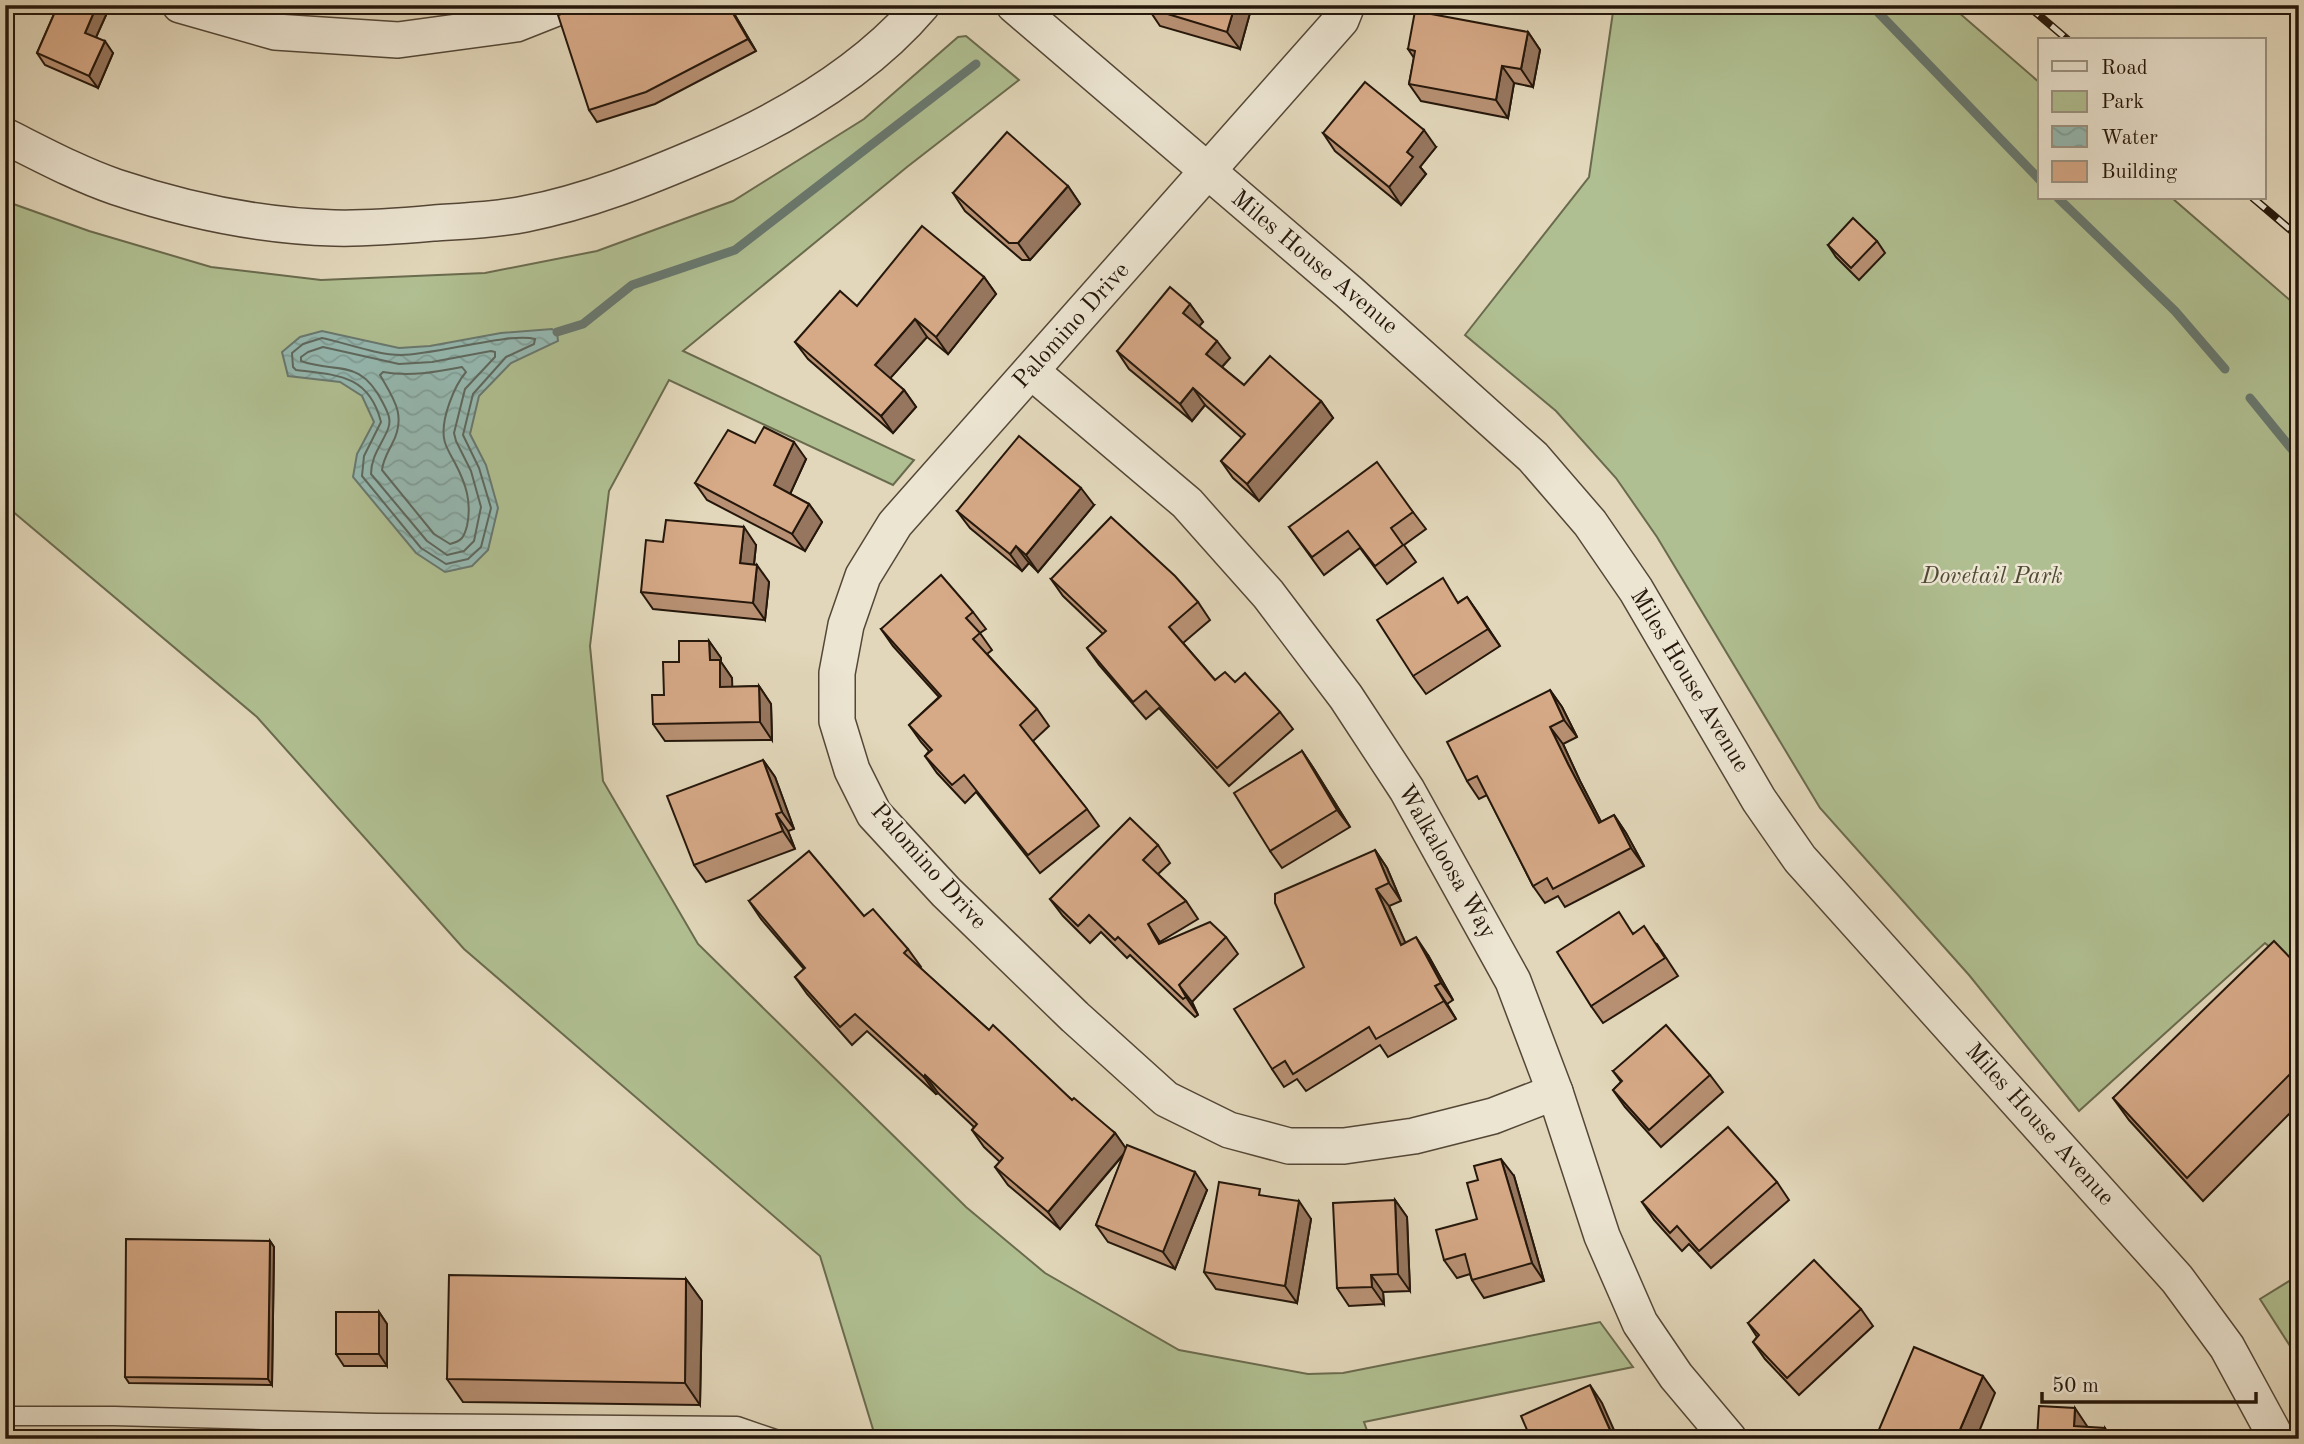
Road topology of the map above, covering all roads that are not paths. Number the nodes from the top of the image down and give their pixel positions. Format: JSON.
{"nodes":[{"id":1,"x":180,"y":5,"type":"edge"},
{"id":2,"x":564,"y":5,"type":"edge"},
{"id":3,"x":922,"y":5,"type":"edge"},
{"id":4,"x":1014,"y":5,"type":"edge"},
{"id":5,"x":1347,"y":5,"type":"edge"},
{"id":6,"x":5,"y":136,"type":"edge"},
{"id":7,"x":1208,"y":173,"type":"junction"},
{"id":8,"x":1031,"y":372,"type":"junction"},
{"id":9,"x":1555,"y":1092,"type":"junction"},
{"id":10,"x":5,"y":1416,"type":"edge"},
{"id":11,"x":775,"y":1439,"type":"edge"},
{"id":12,"x":1729,"y":1439,"type":"edge"},
{"id":13,"x":2277,"y":1439,"type":"edge"}],
"edges":[{"from":1,"to":2,"type":"street"},
{"from":3,"to":6,"type":"street"},
{"from":4,"to":7,"type":"street","name":"Miles House Avenue"},
{"from":5,"to":7,"type":"street","name":"Palomino Drive"},
{"from":7,"to":8,"type":"street","name":"Palomino Drive"},
{"from":7,"to":13,"type":"street","name":"Miles House Avenue"},
{"from":8,"to":9,"type":"street","name":"Walkaloosa Way"},
{"from":8,"to":9,"type":"street","name":"Palomino Drive"},
{"from":9,"to":12,"type":"street","name":"Walkaloosa Way"},
{"from":10,"to":11,"type":"lane"}]}
